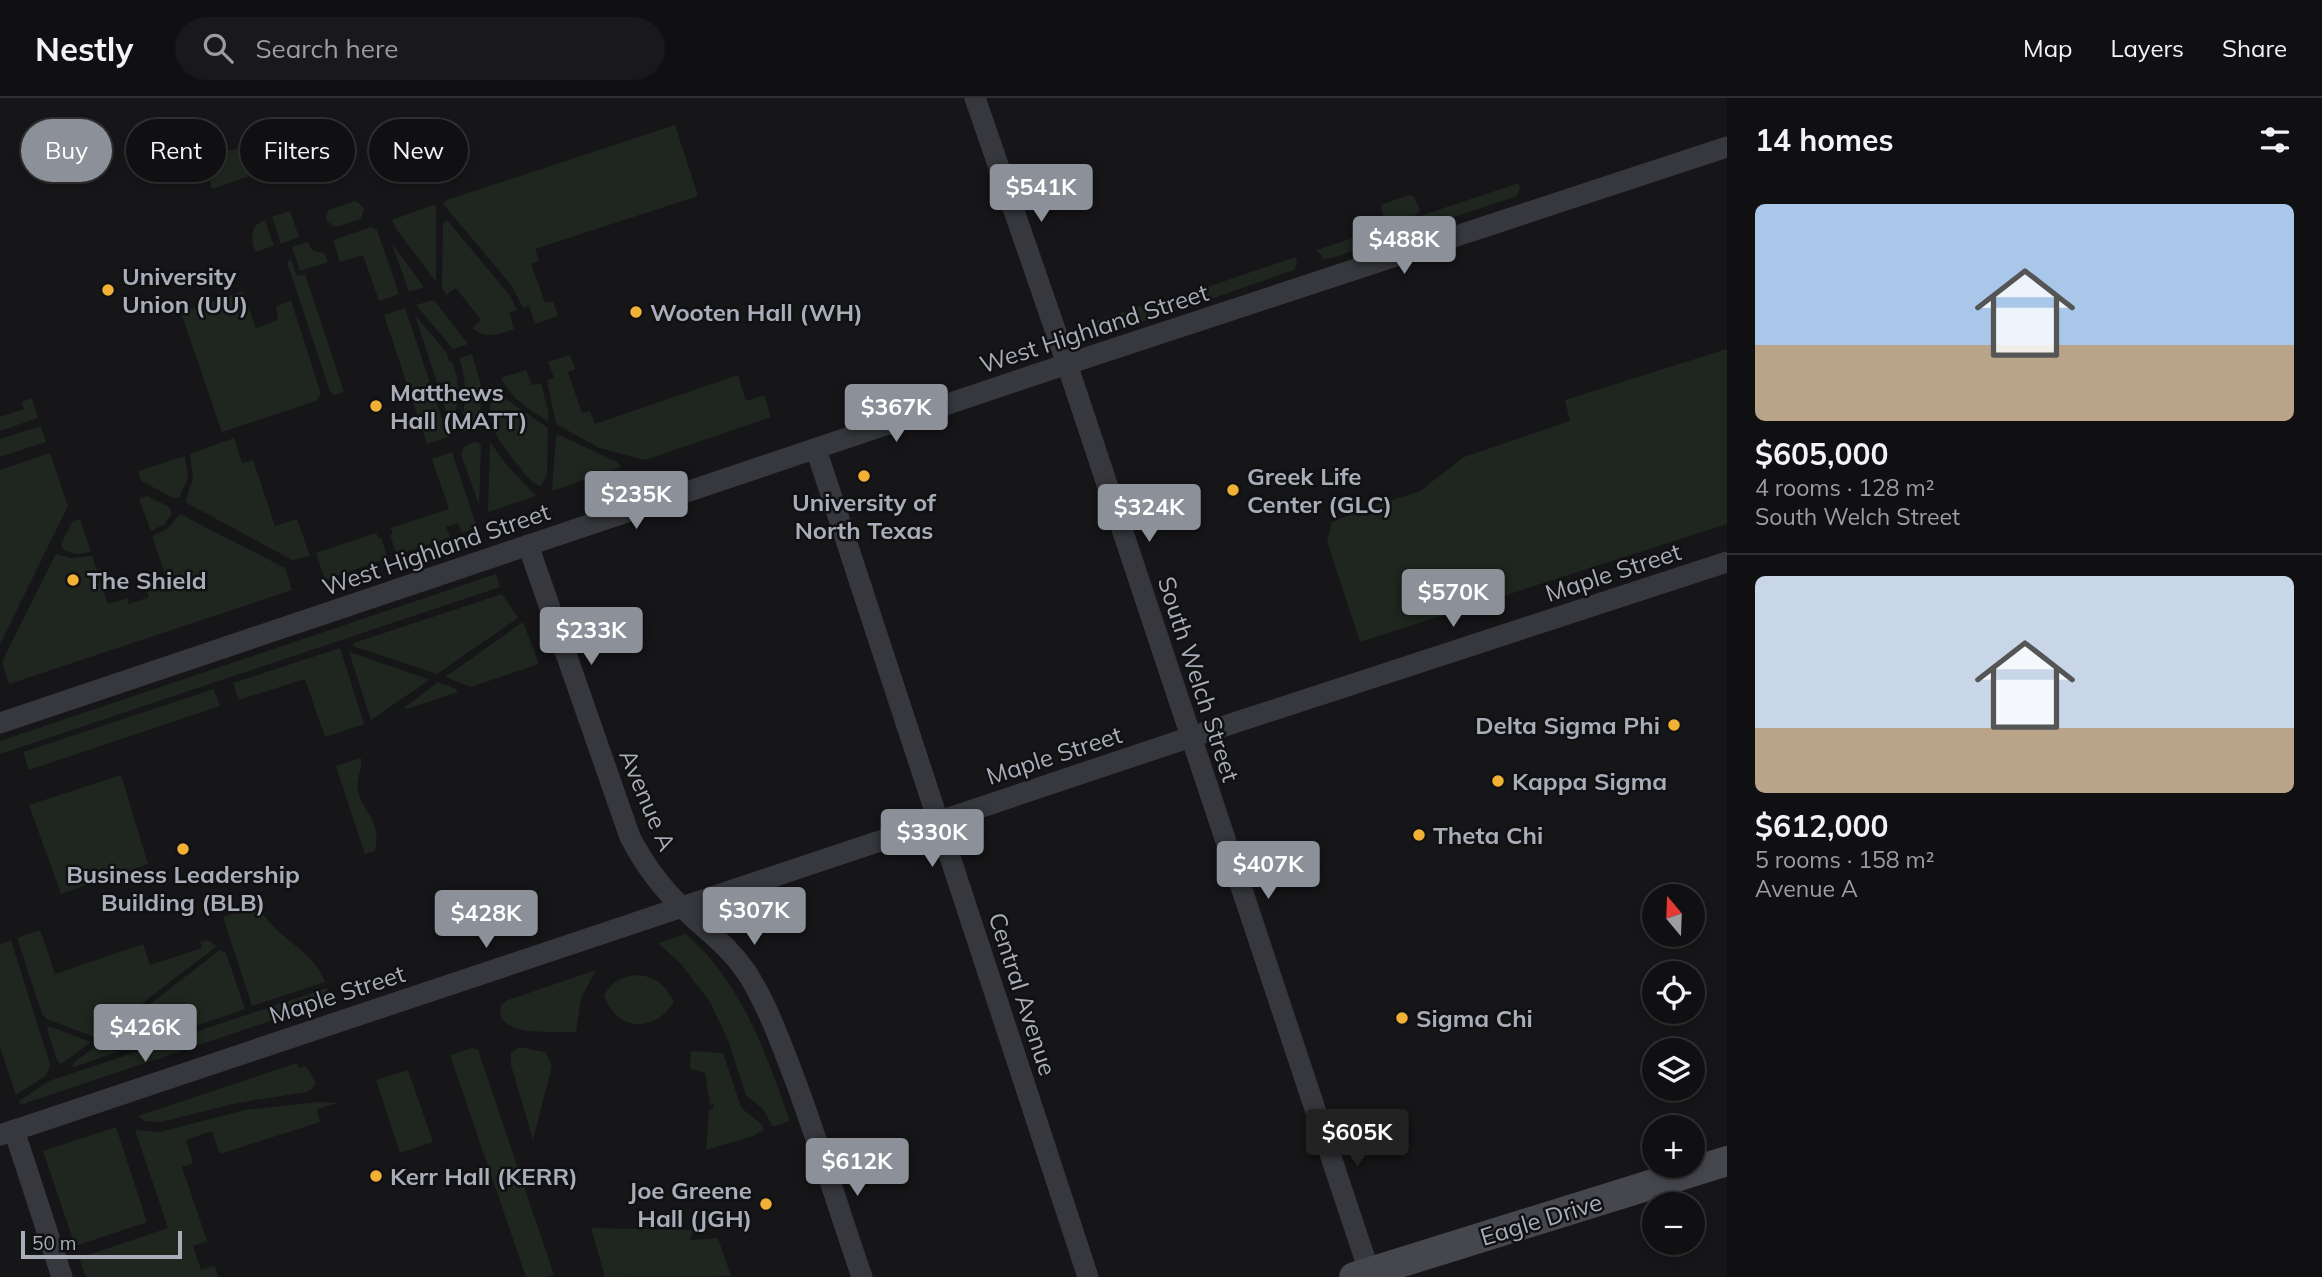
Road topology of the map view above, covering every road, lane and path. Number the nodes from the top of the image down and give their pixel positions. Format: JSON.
{"nodes":[{"id":1,"x":975,"y":98,"type":"edge"},
{"id":2,"x":1727,"y":147,"type":"edge"},
{"id":3,"x":1067,"y":364,"type":"junction"},
{"id":4,"x":816,"y":449,"type":"junction"},
{"id":5,"x":528,"y":545,"type":"junction"},
{"id":6,"x":1727,"y":562,"type":"edge"},
{"id":7,"x":0,"y":723,"type":"edge"},
{"id":8,"x":1191,"y":737,"type":"junction"},
{"id":9,"x":938,"y":821,"type":"junction"},
{"id":10,"x":680,"y":906,"type":"junction"},
{"id":11,"x":7,"y":1133,"type":"edge"},
{"id":12,"x":1726,"y":1163,"type":"edge"},
{"id":13,"x":1365,"y":1275,"type":"edge"},
{"id":14,"x":62,"y":1277,"type":"edge"},
{"id":15,"x":862,"y":1277,"type":"edge"},
{"id":16,"x":1088,"y":1277,"type":"edge"}],
"edges":[{"from":1,"to":3,"type":"street","name":"South Welch Street"},
{"from":2,"to":3,"type":"street","name":"West Highland Street"},
{"from":3,"to":4,"type":"street","name":"West Highland Street"},
{"from":3,"to":8,"type":"street","name":"South Welch Street"},
{"from":4,"to":5,"type":"street","name":"West Highland Street"},
{"from":4,"to":9,"type":"street","name":"Central Avenue"},
{"from":5,"to":7,"type":"street","name":"West Highland Street"},
{"from":5,"to":10,"type":"street","name":"Avenue A"},
{"from":6,"to":8,"type":"street","name":"Maple Street"},
{"from":8,"to":9,"type":"street","name":"Maple Street"},
{"from":8,"to":13,"type":"street","name":"South Welch Street"},
{"from":9,"to":10,"type":"street","name":"Maple Street"},
{"from":9,"to":16,"type":"street","name":"Central Avenue"},
{"from":10,"to":11,"type":"street","name":"Maple Street"},
{"from":10,"to":15,"type":"street","name":"Avenue A"},
{"from":11,"to":14,"type":"street"},
{"from":12,"to":13,"type":"street","name":"Eagle Drive"}]}
